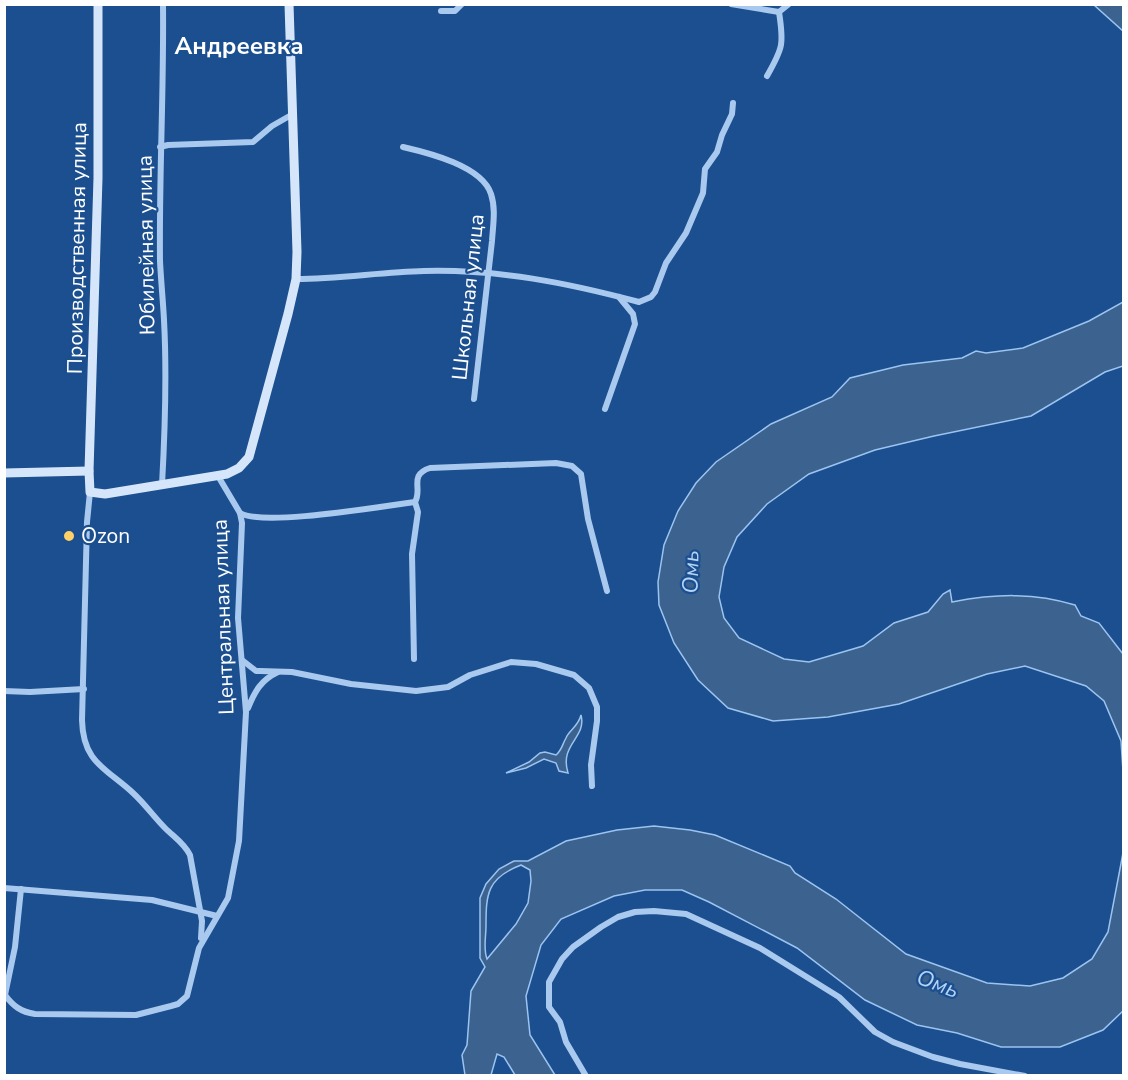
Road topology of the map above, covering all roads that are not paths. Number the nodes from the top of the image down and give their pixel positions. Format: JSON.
{"nodes":[{"id":1,"x":98,"y":4,"type":"edge"},
{"id":2,"x":163,"y":4,"type":"edge"},
{"id":3,"x":289,"y":4,"type":"edge"},
{"id":4,"x":462,"y":4,"type":"edge"},
{"id":5,"x":731,"y":4,"type":"edge"},
{"id":6,"x":789,"y":4,"type":"edge"},
{"id":7,"x":441,"y":10,"type":"dead end"},
{"id":8,"x":779,"y":12,"type":"junction"},
{"id":9,"x":767,"y":76,"type":"dead end"},
{"id":10,"x":733,"y":103,"type":"dead end"},
{"id":11,"x":293,"y":114,"type":"junction"},
{"id":12,"x":160,"y":147,"type":"junction"},
{"id":13,"x":403,"y":147,"type":"dead end"},
{"id":14,"x":488,"y":274,"type":"junction"},
{"id":15,"x":296,"y":279,"type":"junction"},
{"id":16,"x":618,"y":297,"type":"junction"},
{"id":17,"x":474,"y":399,"type":"dead end"},
{"id":18,"x":605,"y":409,"type":"dead end"},
{"id":19,"x":89,"y":471,"type":"junction"},
{"id":20,"x":4,"y":473,"type":"edge"},
{"id":21,"x":218,"y":476,"type":"junction"},
{"id":22,"x":162,"y":485,"type":"junction"},
{"id":23,"x":90,"y":492,"type":"junction"},
{"id":24,"x":415,"y":502,"type":"junction"},
{"id":25,"x":240,"y":513,"type":"junction"},
{"id":26,"x":607,"y":591,"type":"dead end"},
{"id":27,"x":414,"y":659,"type":"dead end"},
{"id":28,"x":242,"y":660,"type":"junction"},
{"id":29,"x":280,"y":671,"type":"junction"},
{"id":30,"x":84,"y":689,"type":"junction"},
{"id":31,"x":4,"y":691,"type":"edge"},
{"id":32,"x":246,"y":712,"type":"junction"},
{"id":33,"x":592,"y":786,"type":"dead end"},
{"id":34,"x":4,"y":888,"type":"edge"},
{"id":35,"x":21,"y":889,"type":"junction"},
{"id":36,"x":200,"y":911,"type":"junction"},
{"id":37,"x":217,"y":916,"type":"junction"},
{"id":38,"x":199,"y":948,"type":"junction"},
{"id":39,"x":5,"y":994,"type":"edge"},
{"id":40,"x":586,"y":1076,"type":"edge"},
{"id":41,"x":1025,"y":1076,"type":"edge"}],
"edges":[{"from":1,"to":19,"type":"street","name":"Производственная улица"},
{"from":2,"to":12,"type":"street","name":"Юбилейная улица"},
{"from":3,"to":11,"type":"street"},
{"from":4,"to":7,"type":"street"},
{"from":5,"to":8,"type":"street"},
{"from":6,"to":8,"type":"street"},
{"from":8,"to":9,"type":"street"},
{"from":10,"to":16,"type":"street"},
{"from":11,"to":12,"type":"street"},
{"from":11,"to":15,"type":"street"},
{"from":12,"to":22,"type":"street","name":"Юбилейная улица"},
{"from":13,"to":14,"type":"street","name":"Школьная улица"},
{"from":14,"to":15,"type":"street"},
{"from":14,"to":16,"type":"street"},
{"from":14,"to":17,"type":"street","name":"Школьная улица"},
{"from":15,"to":21,"type":"street"},
{"from":16,"to":18,"type":"street"},
{"from":19,"to":20,"type":"street"},
{"from":19,"to":23,"type":"street","name":"Производственная улица"},
{"from":21,"to":22,"type":"street"},
{"from":21,"to":25,"type":"street","name":"Центральная улица"},
{"from":22,"to":23,"type":"street"},
{"from":23,"to":30,"type":"street"},
{"from":24,"to":25,"type":"street"},
{"from":24,"to":26,"type":"street"},
{"from":24,"to":27,"type":"street"},
{"from":25,"to":28,"type":"street","name":"Центральная улица"},
{"from":28,"to":29,"type":"street"},
{"from":28,"to":32,"type":"street","name":"Центральная улица"},
{"from":29,"to":32,"type":"street"},
{"from":29,"to":33,"type":"street"},
{"from":30,"to":31,"type":"street"},
{"from":30,"to":36,"type":"street"},
{"from":32,"to":37,"type":"street","name":"Центральная улица"},
{"from":34,"to":35,"type":"street"},
{"from":35,"to":36,"type":"street"},
{"from":35,"to":39,"type":"street"},
{"from":36,"to":37,"type":"street"},
{"from":36,"to":38,"type":"street"},
{"from":37,"to":38,"type":"street","name":"Центральная улица"},
{"from":38,"to":39,"type":"street","name":"Центральная улица"},
{"from":40,"to":41,"type":"street"}]}
